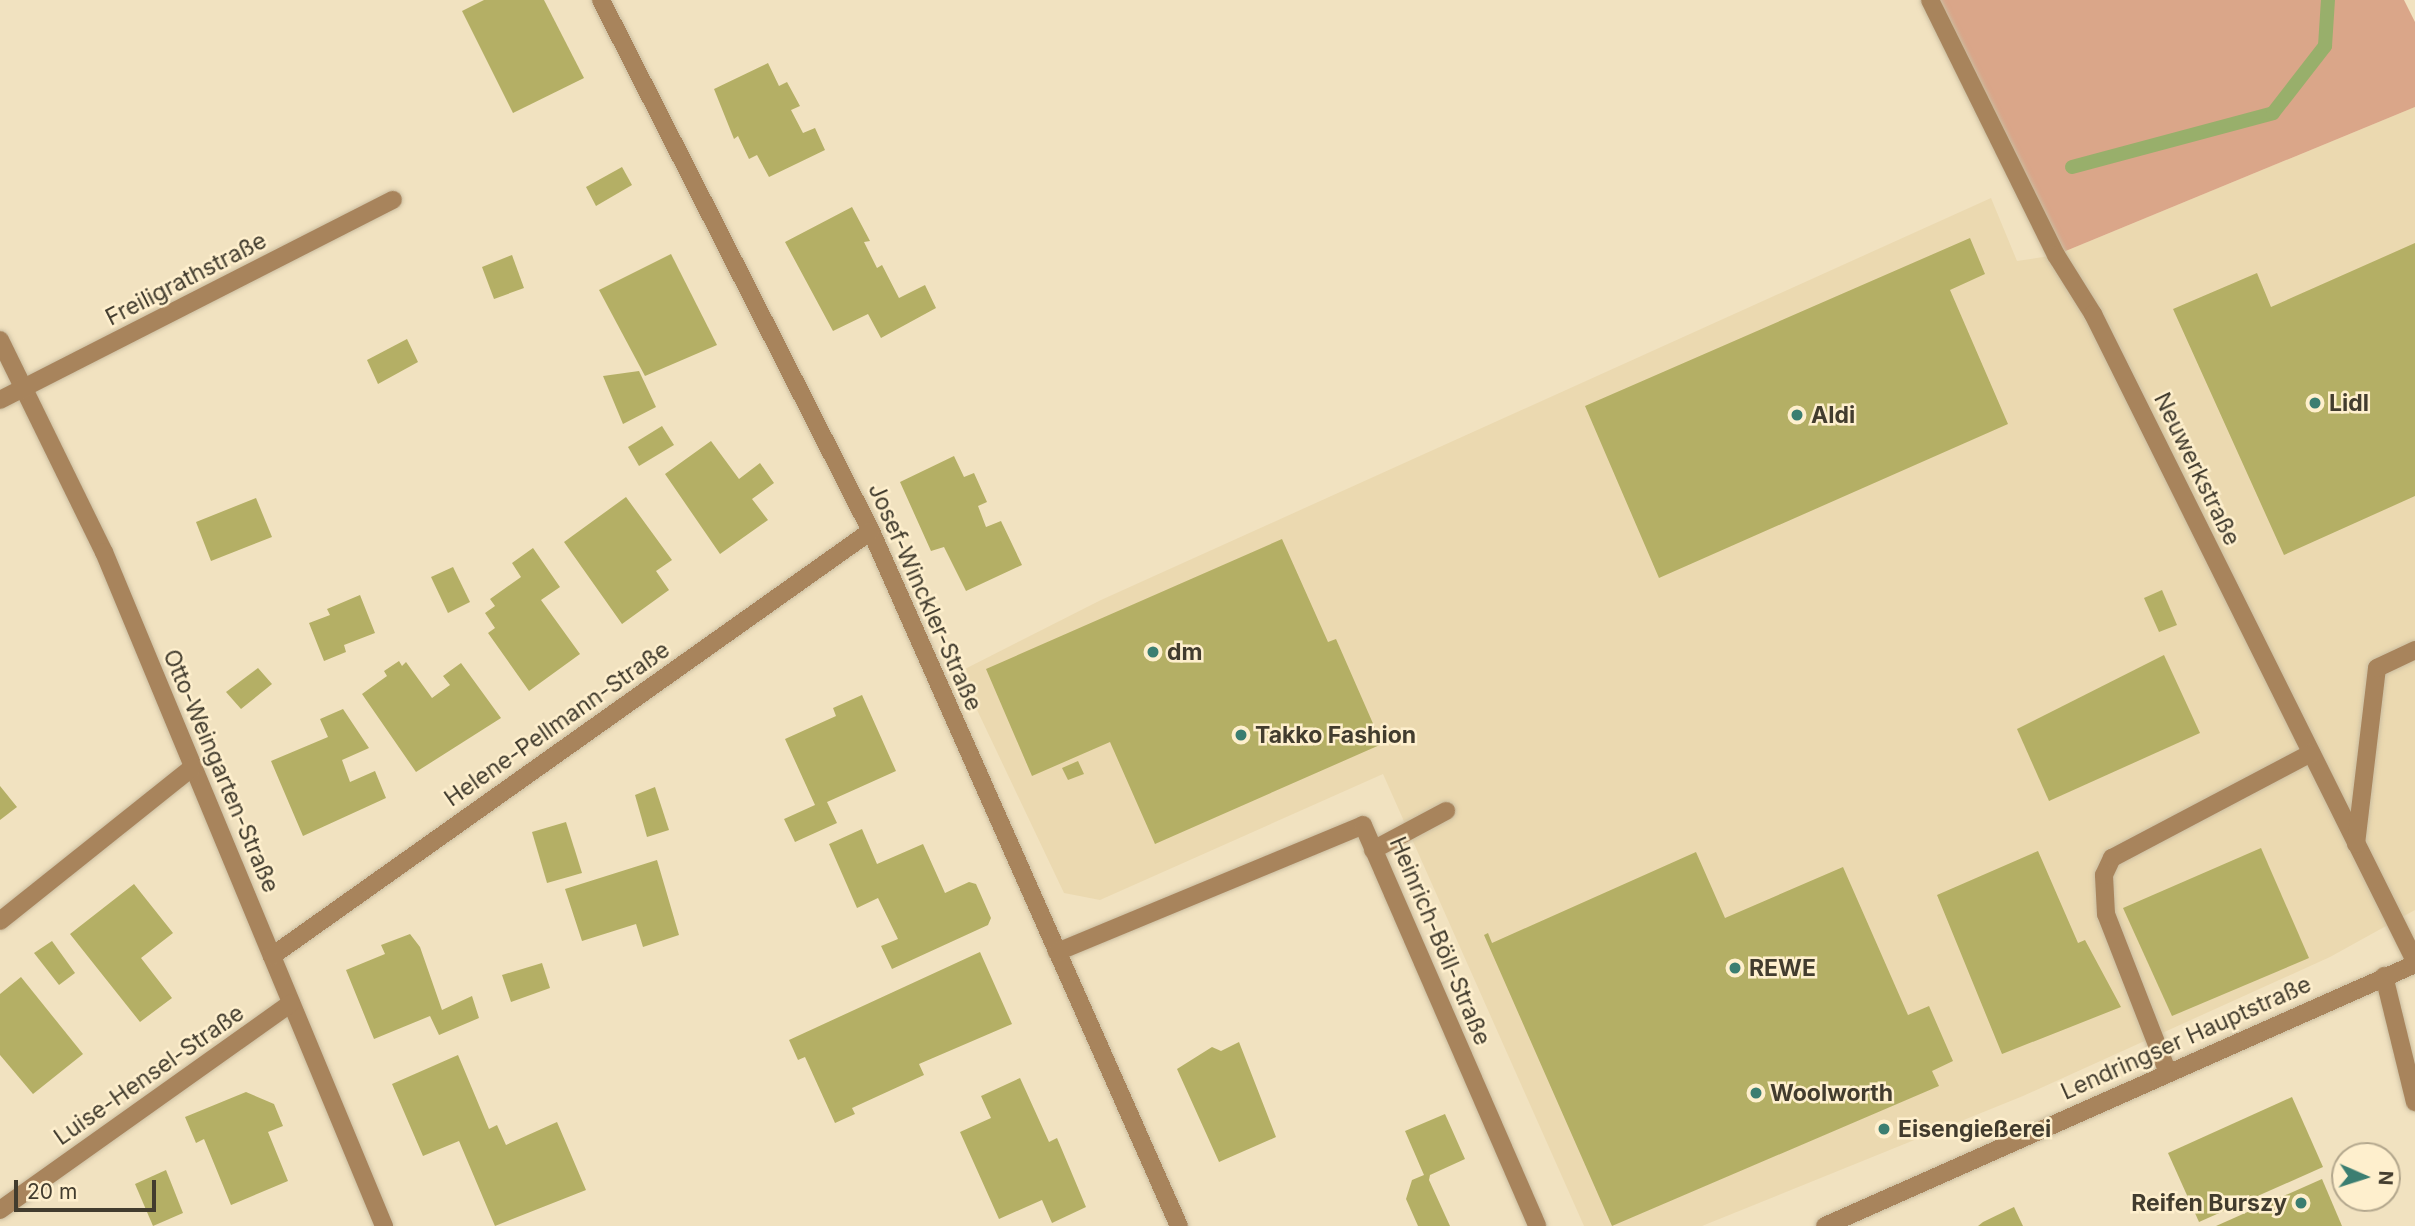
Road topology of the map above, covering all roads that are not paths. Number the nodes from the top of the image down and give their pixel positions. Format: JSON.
{"nodes":[{"id":1,"x":601,"y":0,"type":"edge"},
{"id":2,"x":1930,"y":0,"type":"edge"},
{"id":3,"x":393,"y":200,"type":"dead end"},
{"id":4,"x":0,"y":340,"type":"edge"},
{"id":5,"x":26,"y":389,"type":"junction"},
{"id":6,"x":0,"y":400,"type":"edge"},
{"id":7,"x":871,"y":531,"type":"junction"},
{"id":8,"x":2415,"y":650,"type":"edge"},
{"id":9,"x":2311,"y":753,"type":"junction"},
{"id":10,"x":193,"y":767,"type":"junction"},
{"id":11,"x":1446,"y":811,"type":"dead end"},
{"id":12,"x":2356,"y":844,"type":"junction"},
{"id":13,"x":1373,"y":850,"type":"junction"},
{"id":14,"x":0,"y":921,"type":"edge"},
{"id":15,"x":1057,"y":952,"type":"junction"},
{"id":16,"x":272,"y":956,"type":"junction"},
{"id":17,"x":2415,"y":963,"type":"edge"},
{"id":18,"x":2384,"y":976,"type":"junction"},
{"id":19,"x":291,"y":1003,"type":"junction"},
{"id":20,"x":2168,"y":1073,"type":"junction"},
{"id":21,"x":2415,"y":1102,"type":"edge"},
{"id":22,"x":0,"y":1210,"type":"edge"},
{"id":23,"x":384,"y":1226,"type":"edge"},
{"id":24,"x":1179,"y":1226,"type":"edge"},
{"id":25,"x":1537,"y":1226,"type":"edge"},
{"id":26,"x":1825,"y":1226,"type":"edge"}],
"edges":[{"from":1,"to":7,"type":"street","name":"Josef-Winckler-Straße"},
{"from":2,"to":9,"type":"street","name":"Neuwerkstraße"},
{"from":3,"to":5,"type":"street","name":"Freiligrathstraße"},
{"from":4,"to":5,"type":"street","name":"Otto-Weingarten-Straße"},
{"from":5,"to":6,"type":"street","name":"Freiligrathstraße"},
{"from":5,"to":10,"type":"street","name":"Otto-Weingarten-Straße"},
{"from":7,"to":15,"type":"street","name":"Josef-Winckler-Straße"},
{"from":7,"to":16,"type":"street","name":"Helene-Pellmann-Straße"},
{"from":8,"to":12,"type":"street"},
{"from":9,"to":12,"type":"street","name":"Neuwerkstraße"},
{"from":9,"to":20,"type":"street"},
{"from":10,"to":14,"type":"street"},
{"from":10,"to":16,"type":"street","name":"Otto-Weingarten-Straße"},
{"from":11,"to":13,"type":"street"},
{"from":12,"to":17,"type":"street","name":"Neuwerkstraße"},
{"from":13,"to":15,"type":"street","name":"Heinrich-Böll-Straße"},
{"from":13,"to":25,"type":"street","name":"Heinrich-Böll-Straße"},
{"from":15,"to":24,"type":"street","name":"Josef-Winckler-Straße"},
{"from":16,"to":19,"type":"street","name":"Otto-Weingarten-Straße"},
{"from":17,"to":18,"type":"street","name":"Lendringser Hauptstraße"},
{"from":18,"to":20,"type":"street","name":"Lendringser Hauptstraße"},
{"from":18,"to":21,"type":"street"},
{"from":19,"to":22,"type":"street","name":"Luise-Hensel-Straße"},
{"from":19,"to":23,"type":"street","name":"Otto-Weingarten-Straße"},
{"from":20,"to":26,"type":"street","name":"Lendringser Hauptstraße"}]}
